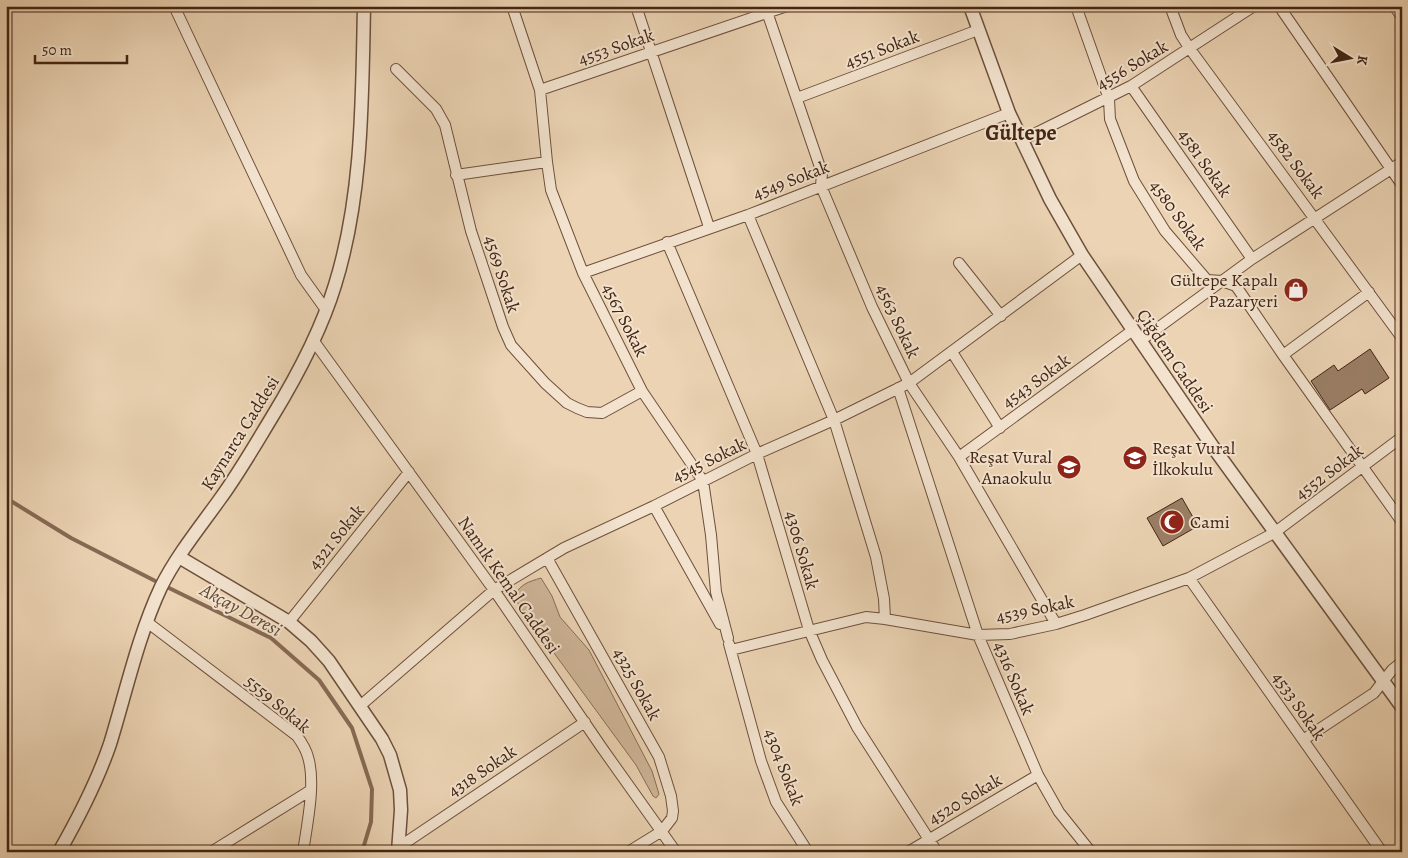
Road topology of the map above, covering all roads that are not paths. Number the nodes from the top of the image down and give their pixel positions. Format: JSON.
{"nodes":[{"id":1,"x":174,"y":6,"type":"edge"},
{"id":2,"x":364,"y":6,"type":"edge"},
{"id":3,"x":512,"y":6,"type":"edge"},
{"id":4,"x":636,"y":6,"type":"edge"},
{"id":5,"x":787,"y":6,"type":"edge"},
{"id":6,"x":970,"y":6,"type":"edge"},
{"id":7,"x":1076,"y":6,"type":"edge"},
{"id":8,"x":1170,"y":6,"type":"edge"},
{"id":9,"x":1254,"y":6,"type":"edge"},
{"id":10,"x":1279,"y":6,"type":"edge"},
{"id":11,"x":1394,"y":6,"type":"edge"},
{"id":12,"x":766,"y":10,"type":"edge"},
{"id":13,"x":1402,"y":17,"type":"edge"},
{"id":14,"x":978,"y":30,"type":"junction"},
{"id":15,"x":1190,"y":49,"type":"junction"},
{"id":16,"x":651,"y":52,"type":"junction"},
{"id":17,"x":396,"y":70,"type":"dead end"},
{"id":18,"x":1131,"y":86,"type":"junction"},
{"id":19,"x":540,"y":90,"type":"junction"},
{"id":20,"x":797,"y":98,"type":"junction"},
{"id":21,"x":1108,"y":99,"type":"junction"},
{"id":22,"x":1009,"y":113,"type":"junction"},
{"id":23,"x":1022,"y":140,"type":"junction"},
{"id":24,"x":547,"y":162,"type":"junction"},
{"id":25,"x":1402,"y":162,"type":"edge"},
{"id":26,"x":1390,"y":169,"type":"junction"},
{"id":27,"x":456,"y":176,"type":"junction"},
{"id":28,"x":1402,"y":184,"type":"edge"},
{"id":29,"x":821,"y":186,"type":"junction"},
{"id":30,"x":748,"y":214,"type":"junction"},
{"id":31,"x":1315,"y":217,"type":"junction"},
{"id":32,"x":709,"y":227,"type":"junction"},
{"id":33,"x":668,"y":242,"type":"junction"},
{"id":34,"x":1082,"y":255,"type":"junction"},
{"id":35,"x":1252,"y":259,"type":"junction"},
{"id":36,"x":960,"y":263,"type":"dead end"},
{"id":37,"x":583,"y":273,"type":"junction"},
{"id":38,"x":1222,"y":281,"type":"junction"},
{"id":39,"x":1369,"y":292,"type":"junction"},
{"id":40,"x":326,"y":310,"type":"junction"},
{"id":41,"x":1001,"y":316,"type":"junction"},
{"id":42,"x":1136,"y":335,"type":"junction"},
{"id":43,"x":1402,"y":338,"type":"edge"},
{"id":44,"x":313,"y":340,"type":"junction"},
{"id":45,"x":952,"y":352,"type":"junction"},
{"id":46,"x":1283,"y":355,"type":"junction"},
{"id":47,"x":909,"y":383,"type":"junction"},
{"id":48,"x":898,"y":388,"type":"junction"},
{"id":49,"x":642,"y":391,"type":"junction"},
{"id":50,"x":834,"y":420,"type":"junction"},
{"id":51,"x":1000,"y":428,"type":"junction"},
{"id":52,"x":1402,"y":437,"type":"edge"},
{"id":53,"x":757,"y":454,"type":"junction"},
{"id":54,"x":959,"y":457,"type":"junction"},
{"id":55,"x":1362,"y":468,"type":"junction"},
{"id":56,"x":409,"y":472,"type":"junction"},
{"id":57,"x":703,"y":481,"type":"junction"},
{"id":58,"x":654,"y":506,"type":"junction"},
{"id":59,"x":1402,"y":522,"type":"edge"},
{"id":60,"x":1274,"y":533,"type":"junction"},
{"id":61,"x":179,"y":557,"type":"junction"},
{"id":62,"x":547,"y":558,"type":"junction"},
{"id":63,"x":1190,"y":578,"type":"junction"},
{"id":64,"x":494,"y":590,"type":"junction"},
{"id":65,"x":885,"y":619,"type":"junction"},
{"id":66,"x":147,"y":622,"type":"junction"},
{"id":67,"x":290,"y":622,"type":"junction"},
{"id":68,"x":1056,"y":624,"type":"junction"},
{"id":69,"x":808,"y":630,"type":"junction"},
{"id":70,"x":978,"y":635,"type":"junction"},
{"id":71,"x":728,"y":638,"type":"junction"},
{"id":72,"x":731,"y":650,"type":"junction"},
{"id":73,"x":1402,"y":662,"type":"edge"},
{"id":74,"x":1384,"y":682,"type":"junction"},
{"id":75,"x":360,"y":706,"type":"junction"},
{"id":76,"x":1402,"y":707,"type":"edge"},
{"id":77,"x":585,"y":722,"type":"junction"},
{"id":78,"x":1303,"y":740,"type":"junction"},
{"id":79,"x":1038,"y":775,"type":"junction"},
{"id":80,"x":311,"y":790,"type":"junction"},
{"id":81,"x":662,"y":831,"type":"junction"},
{"id":82,"x":928,"y":840,"type":"junction"},
{"id":83,"x":398,"y":850,"type":"edge"},
{"id":84,"x":58,"y":852,"type":"edge"},
{"id":85,"x":211,"y":852,"type":"edge"},
{"id":86,"x":303,"y":852,"type":"edge"},
{"id":87,"x":628,"y":852,"type":"edge"},
{"id":88,"x":676,"y":852,"type":"edge"},
{"id":89,"x":808,"y":852,"type":"edge"},
{"id":90,"x":908,"y":852,"type":"edge"},
{"id":91,"x":937,"y":852,"type":"edge"},
{"id":92,"x":1091,"y":852,"type":"edge"},
{"id":93,"x":1382,"y":852,"type":"edge"}],
"edges":[{"from":1,"to":40,"type":"street"},
{"from":2,"to":40,"type":"street","name":"Kaynarca Caddesi"},
{"from":3,"to":19,"type":"street","name":"4567 Sokak"},
{"from":4,"to":16,"type":"street"},
{"from":5,"to":12,"type":"street","name":"4553 Sokak"},
{"from":6,"to":14,"type":"street","name":"Çiğdem Caddesi"},
{"from":7,"to":21,"type":"street","name":"4580 Sokak"},
{"from":8,"to":15,"type":"street","name":"4582 Sokak"},
{"from":9,"to":15,"type":"street","name":"4556 Sokak"},
{"from":10,"to":26,"type":"street"},
{"from":11,"to":13,"type":"street"},
{"from":12,"to":16,"type":"street","name":"4553 Sokak"},
{"from":12,"to":20,"type":"street","name":"4563 Sokak"},
{"from":14,"to":20,"type":"street","name":"4551 Sokak"},
{"from":14,"to":22,"type":"street","name":"Çiğdem Caddesi"},
{"from":15,"to":18,"type":"street","name":"4556 Sokak"},
{"from":15,"to":31,"type":"street","name":"4582 Sokak"},
{"from":16,"to":19,"type":"street","name":"4553 Sokak"},
{"from":16,"to":32,"type":"street"},
{"from":17,"to":27,"type":"street","name":"4569 Sokak"},
{"from":18,"to":21,"type":"street","name":"4556 Sokak"},
{"from":18,"to":35,"type":"street","name":"4581 Sokak"},
{"from":19,"to":24,"type":"street","name":"4567 Sokak"},
{"from":20,"to":29,"type":"street","name":"4563 Sokak"},
{"from":21,"to":23,"type":"street","name":"4556 Sokak"},
{"from":21,"to":38,"type":"street","name":"4580 Sokak"},
{"from":22,"to":23,"type":"street","name":"Çiğdem Caddesi"},
{"from":22,"to":29,"type":"street","name":"4549 Sokak"},
{"from":23,"to":34,"type":"street","name":"Çiğdem Caddesi"},
{"from":24,"to":27,"type":"street"},
{"from":24,"to":37,"type":"street","name":"4567 Sokak"},
{"from":25,"to":26,"type":"street","name":"4543 Sokak"},
{"from":26,"to":28,"type":"street"},
{"from":26,"to":31,"type":"street","name":"4543 Sokak"},
{"from":27,"to":49,"type":"street","name":"4569 Sokak"},
{"from":29,"to":30,"type":"street","name":"4549 Sokak"},
{"from":29,"to":47,"type":"street","name":"4563 Sokak"},
{"from":30,"to":32,"type":"street","name":"4549 Sokak"},
{"from":30,"to":50,"type":"street"},
{"from":31,"to":35,"type":"street","name":"4543 Sokak"},
{"from":31,"to":39,"type":"street","name":"4582 Sokak"},
{"from":32,"to":33,"type":"street","name":"4549 Sokak"},
{"from":33,"to":37,"type":"street","name":"4549 Sokak"},
{"from":33,"to":53,"type":"street","name":"4306 Sokak"},
{"from":34,"to":41,"type":"street","name":"4545 Sokak"},
{"from":34,"to":42,"type":"street","name":"Çiğdem Caddesi"},
{"from":35,"to":38,"type":"street","name":"4543 Sokak"},
{"from":36,"to":41,"type":"street"},
{"from":37,"to":49,"type":"street","name":"4567 Sokak"},
{"from":38,"to":42,"type":"street","name":"4543 Sokak"},
{"from":38,"to":46,"type":"street","name":"4580 Sokak"},
{"from":39,"to":43,"type":"street","name":"4582 Sokak"},
{"from":39,"to":46,"type":"street"},
{"from":40,"to":44,"type":"street","name":"Kaynarca Caddesi"},
{"from":41,"to":45,"type":"street","name":"4545 Sokak"},
{"from":42,"to":51,"type":"street","name":"4543 Sokak"},
{"from":42,"to":60,"type":"street","name":"Çiğdem Caddesi"},
{"from":44,"to":56,"type":"street","name":"Namık Kemal Caddesi"},
{"from":44,"to":61,"type":"street","name":"Kaynarca Caddesi"},
{"from":45,"to":47,"type":"street","name":"4545 Sokak"},
{"from":45,"to":51,"type":"street"},
{"from":46,"to":55,"type":"street","name":"4580 Sokak"},
{"from":47,"to":48,"type":"street","name":"4545 Sokak"},
{"from":47,"to":54,"type":"street","name":"4563 Sokak"},
{"from":48,"to":50,"type":"street","name":"4545 Sokak"},
{"from":48,"to":70,"type":"street","name":"4316 Sokak"},
{"from":49,"to":57,"type":"street","name":"4567 Sokak"},
{"from":50,"to":53,"type":"street","name":"4545 Sokak"},
{"from":50,"to":65,"type":"street"},
{"from":51,"to":54,"type":"street","name":"4543 Sokak"},
{"from":52,"to":55,"type":"street","name":"4552 Sokak"},
{"from":53,"to":57,"type":"street","name":"4545 Sokak"},
{"from":53,"to":69,"type":"street","name":"4306 Sokak"},
{"from":54,"to":68,"type":"street","name":"4563 Sokak"},
{"from":55,"to":59,"type":"street","name":"4580 Sokak"},
{"from":55,"to":60,"type":"street","name":"4552 Sokak"},
{"from":56,"to":64,"type":"street","name":"Namık Kemal Caddesi"},
{"from":56,"to":67,"type":"street","name":"4321 Sokak"},
{"from":57,"to":58,"type":"street","name":"4545 Sokak"},
{"from":57,"to":71,"type":"street","name":"4567 Sokak"},
{"from":58,"to":62,"type":"street","name":"4545 Sokak"},
{"from":58,"to":71,"type":"street"},
{"from":60,"to":63,"type":"street","name":"4539 Sokak"},
{"from":60,"to":74,"type":"street","name":"Çiğdem Caddesi"},
{"from":61,"to":66,"type":"street","name":"Kaynarca Caddesi"},
{"from":61,"to":67,"type":"street"},
{"from":62,"to":64,"type":"street","name":"4545 Sokak"},
{"from":62,"to":81,"type":"street","name":"4325 Sokak"},
{"from":63,"to":68,"type":"street","name":"4539 Sokak"},
{"from":63,"to":78,"type":"street","name":"4533 Sokak"},
{"from":64,"to":75,"type":"street","name":"4545 Sokak"},
{"from":64,"to":77,"type":"street","name":"Namık Kemal Caddesi"},
{"from":65,"to":69,"type":"street","name":"4539 Sokak"},
{"from":65,"to":70,"type":"street","name":"4539 Sokak"},
{"from":66,"to":80,"type":"street","name":"5559 Sokak"},
{"from":66,"to":84,"type":"street","name":"Kaynarca Caddesi"},
{"from":67,"to":75,"type":"street"},
{"from":68,"to":70,"type":"street","name":"4539 Sokak"},
{"from":69,"to":72,"type":"street","name":"4539 Sokak"},
{"from":69,"to":82,"type":"street","name":"4306 Sokak"},
{"from":70,"to":79,"type":"street","name":"4316 Sokak"},
{"from":71,"to":72,"type":"street","name":"4304 Sokak"},
{"from":72,"to":89,"type":"street","name":"4304 Sokak"},
{"from":73,"to":74,"type":"street"},
{"from":74,"to":76,"type":"street","name":"Çiğdem Caddesi"},
{"from":74,"to":78,"type":"street"},
{"from":75,"to":83,"type":"street"},
{"from":77,"to":81,"type":"street","name":"Namık Kemal Caddesi"},
{"from":77,"to":83,"type":"street","name":"4318 Sokak"},
{"from":78,"to":93,"type":"street","name":"4533 Sokak"},
{"from":79,"to":82,"type":"street","name":"4520 Sokak"},
{"from":79,"to":92,"type":"street","name":"4316 Sokak"},
{"from":80,"to":85,"type":"street"},
{"from":80,"to":86,"type":"street","name":"5559 Sokak"},
{"from":81,"to":87,"type":"street"},
{"from":81,"to":88,"type":"street","name":"Namık Kemal Caddesi"},
{"from":82,"to":90,"type":"street","name":"4520 Sokak"},
{"from":82,"to":91,"type":"street","name":"4306 Sokak"}]}
